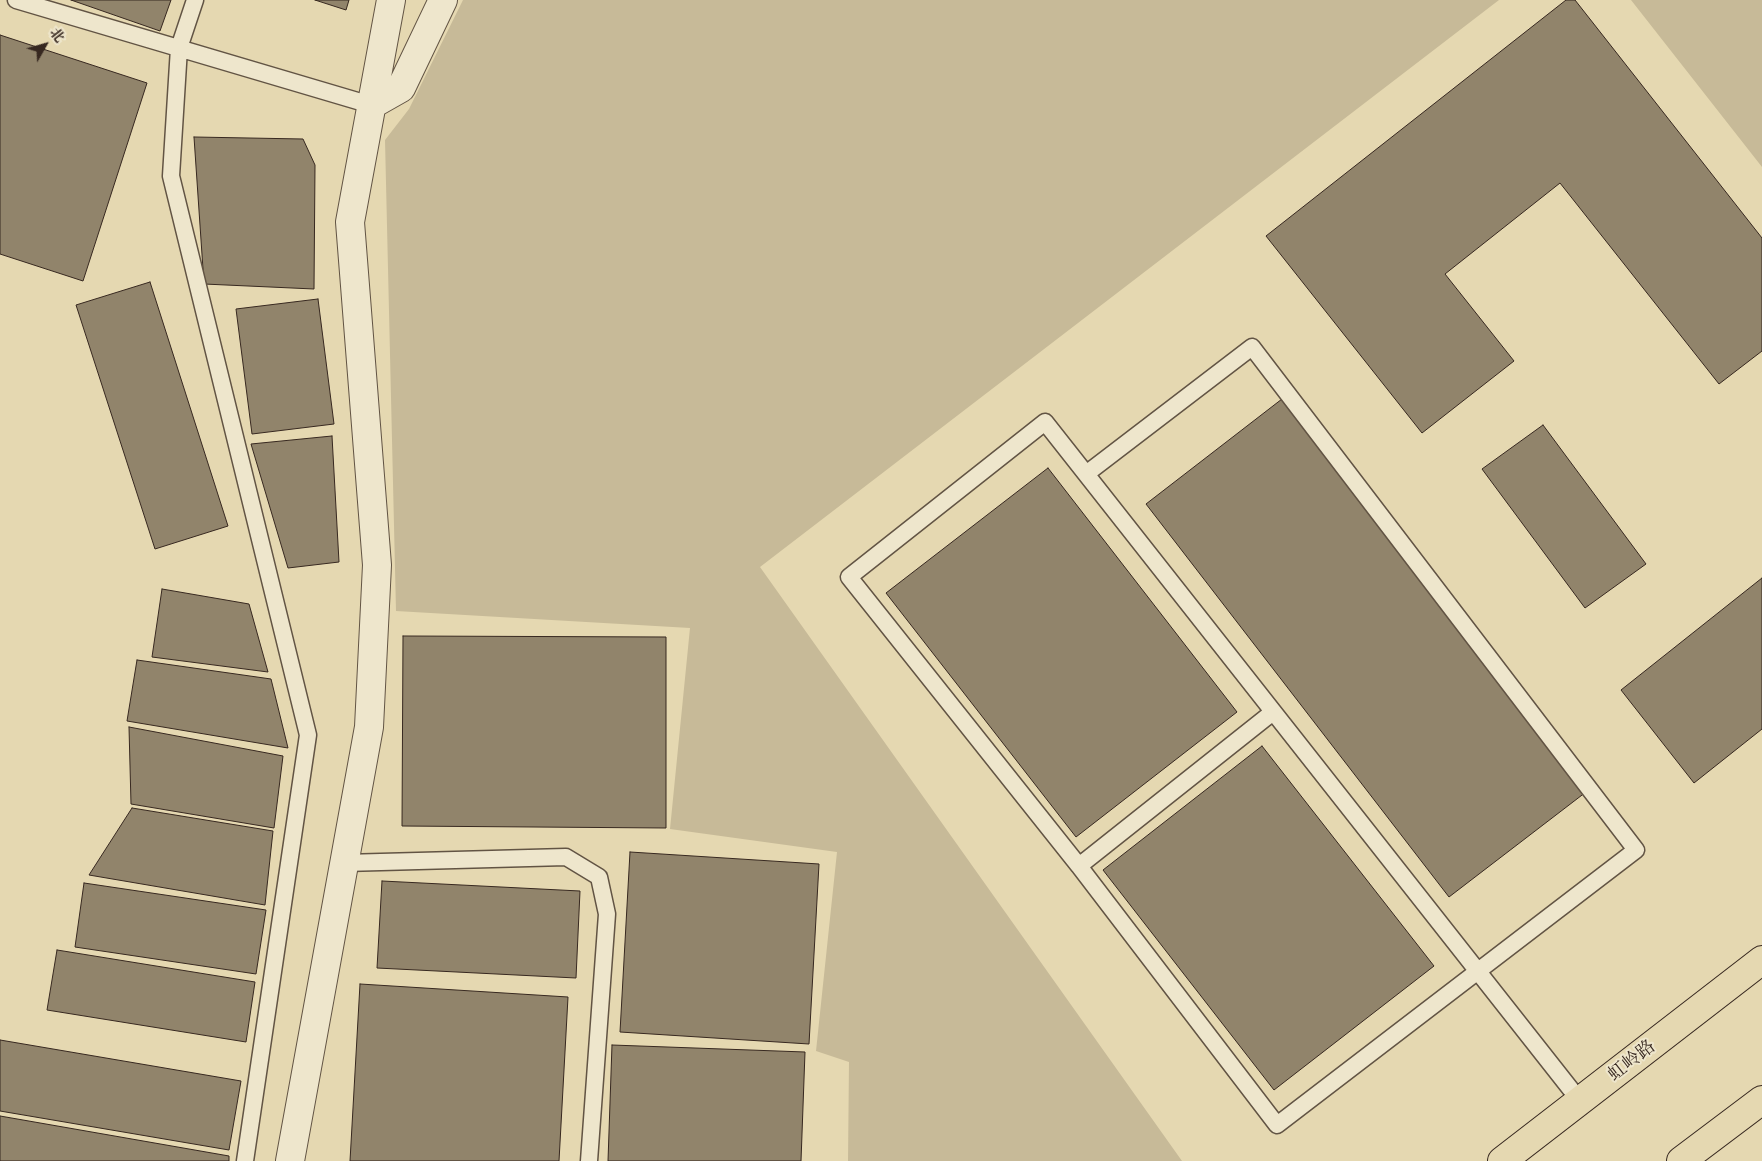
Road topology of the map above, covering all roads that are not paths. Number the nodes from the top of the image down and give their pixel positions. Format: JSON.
{"nodes":[{"id":1,"x":16,"y":0,"type":"edge"},
{"id":2,"x":195,"y":0,"type":"edge"},
{"id":3,"x":390,"y":0,"type":"edge"},
{"id":4,"x":443,"y":0,"type":"edge"},
{"id":5,"x":179,"y":48,"type":"junction"},
{"id":6,"x":371,"y":105,"type":"junction"},
{"id":7,"x":1086,"y":474,"type":"junction"},
{"id":8,"x":1273,"y":712,"type":"junction"},
{"id":9,"x":344,"y":863,"type":"junction"},
{"id":10,"x":1079,"y":866,"type":"junction"},
{"id":11,"x":1762,"y":960,"type":"edge"},
{"id":12,"x":1478,"y":972,"type":"junction"},
{"id":13,"x":1762,"y":1100,"type":"edge"},
{"id":14,"x":1580,"y":1101,"type":"junction"},
{"id":15,"x":245,"y":1161,"type":"edge"},
{"id":16,"x":290,"y":1161,"type":"edge"},
{"id":17,"x":589,"y":1161,"type":"edge"},
{"id":18,"x":1502,"y":1161,"type":"edge"},
{"id":19,"x":1681,"y":1161,"type":"edge"}],
"edges":[{"from":1,"to":5,"type":"lane"},
{"from":2,"to":5,"type":"lane"},
{"from":3,"to":6,"type":"street"},
{"from":4,"to":6,"type":"street"},
{"from":5,"to":6,"type":"lane"},
{"from":5,"to":15,"type":"lane"},
{"from":6,"to":9,"type":"street"},
{"from":7,"to":8,"type":"lane"},
{"from":7,"to":10,"type":"lane"},
{"from":7,"to":12,"type":"lane"},
{"from":8,"to":10,"type":"lane"},
{"from":8,"to":12,"type":"lane"},
{"from":9,"to":16,"type":"street"},
{"from":9,"to":17,"type":"lane"},
{"from":10,"to":12,"type":"lane"},
{"from":11,"to":14,"type":"main road","name":"虹岭路"},
{"from":12,"to":14,"type":"lane"},
{"from":13,"to":19,"type":"main road"},
{"from":14,"to":18,"type":"main road","name":"虹岭路"}]}
